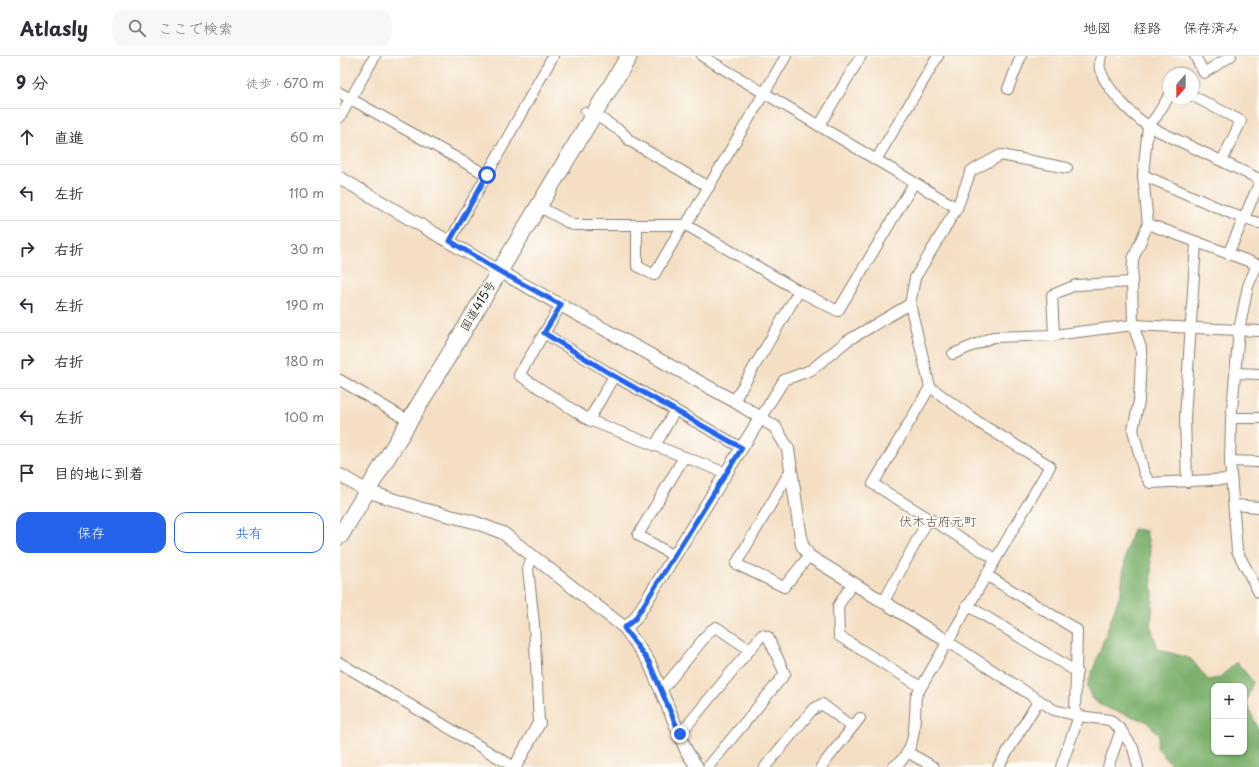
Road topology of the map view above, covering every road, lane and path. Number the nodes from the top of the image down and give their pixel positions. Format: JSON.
{"nodes":[{"id":1,"x":375,"y":56,"type":"edge"},
{"id":2,"x":553,"y":56,"type":"edge"},
{"id":3,"x":629,"y":56,"type":"edge"},
{"id":4,"x":702,"y":56,"type":"edge"},
{"id":5,"x":786,"y":56,"type":"edge"},
{"id":6,"x":861,"y":56,"type":"edge"},
{"id":7,"x":938,"y":56,"type":"edge"},
{"id":8,"x":1021,"y":56,"type":"edge"},
{"id":9,"x":1101,"y":56,"type":"edge"},
{"id":10,"x":1195,"y":56,"type":"edge"},
{"id":11,"x":1231,"y":56,"type":"edge"},
{"id":12,"x":1008,"y":89,"type":"dead end"},
{"id":13,"x":340,"y":93,"type":"edge"},
{"id":14,"x":764,"y":93,"type":"junction"},
{"id":15,"x":350,"y":99,"type":"junction"},
{"id":16,"x":1199,"y":99,"type":"edge"},
{"id":17,"x":1164,"y":104,"type":"edge"},
{"id":18,"x":593,"y":116,"type":"junction"},
{"id":19,"x":340,"y":117,"type":"edge"},
{"id":20,"x":819,"y":126,"type":"junction"},
{"id":21,"x":1148,"y":126,"type":"junction"},
{"id":22,"x":876,"y":160,"type":"junction"},
{"id":23,"x":1222,"y":161,"type":"junction"},
{"id":24,"x":1066,"y":168,"type":"dead end"},
{"id":25,"x":487,"y":175,"type":"junction"},
{"id":26,"x":1144,"y":175,"type":"junction"},
{"id":27,"x":340,"y":178,"type":"edge"},
{"id":28,"x":1259,"y":179,"type":"edge"},
{"id":29,"x":914,"y":183,"type":"junction"},
{"id":30,"x":1259,"y":184,"type":"edge"},
{"id":31,"x":709,"y":186,"type":"junction"},
{"id":32,"x":538,"y":206,"type":"junction"},
{"id":33,"x":956,"y":208,"type":"junction"},
{"id":34,"x":1244,"y":219,"type":"junction"},
{"id":35,"x":1259,"y":223,"type":"edge"},
{"id":36,"x":1148,"y":224,"type":"junction"},
{"id":37,"x":637,"y":225,"type":"junction"},
{"id":38,"x":684,"y":225,"type":"junction"},
{"id":39,"x":450,"y":241,"type":"junction"},
{"id":40,"x":1196,"y":243,"type":"junction"},
{"id":41,"x":1228,"y":254,"type":"junction"},
{"id":42,"x":1258,"y":265,"type":"edge"},
{"id":43,"x":499,"y":271,"type":"junction"},
{"id":44,"x":1132,"y":282,"type":"junction"},
{"id":45,"x":799,"y":291,"type":"junction"},
{"id":46,"x":910,"y":304,"type":"junction"},
{"id":47,"x":561,"y":305,"type":"junction"},
{"id":48,"x":1133,"y":325,"type":"junction"},
{"id":49,"x":1190,"y":329,"type":"junction"},
{"id":50,"x":1239,"y":330,"type":"junction"},
{"id":51,"x":1259,"y":331,"type":"edge"},
{"id":52,"x":544,"y":333,"type":"junction"},
{"id":53,"x":1054,"y":335,"type":"junction"},
{"id":54,"x":953,"y":354,"type":"dead end"},
{"id":55,"x":1236,"y":374,"type":"junction"},
{"id":56,"x":1259,"y":374,"type":"edge"},
{"id":57,"x":614,"y":376,"type":"junction"},
{"id":58,"x":340,"y":380,"type":"edge"},
{"id":59,"x":930,"y":387,"type":"junction"},
{"id":60,"x":734,"y":401,"type":"junction"},
{"id":61,"x":675,"y":410,"type":"junction"},
{"id":62,"x":761,"y":417,"type":"junction"},
{"id":63,"x":1231,"y":418,"type":"junction"},
{"id":64,"x":1259,"y":418,"type":"edge"},
{"id":65,"x":589,"y":420,"type":"junction"},
{"id":66,"x":409,"y":421,"type":"junction"},
{"id":67,"x":655,"y":446,"type":"junction"},
{"id":68,"x":742,"y":448,"type":"junction"},
{"id":69,"x":684,"y":457,"type":"junction"},
{"id":70,"x":1230,"y":461,"type":"junction"},
{"id":71,"x":1259,"y":462,"type":"edge"},
{"id":72,"x":792,"y":468,"type":"junction"},
{"id":73,"x":726,"y":473,"type":"junction"},
{"id":74,"x":340,"y":475,"type":"edge"},
{"id":75,"x":1231,"y":479,"type":"junction"},
{"id":76,"x":1187,"y":482,"type":"junction"},
{"id":77,"x":367,"y":491,"type":"junction"},
{"id":78,"x":1234,"y":505,"type":"junction"},
{"id":79,"x":1259,"y":507,"type":"edge"},
{"id":80,"x":929,"y":518,"type":"junction"},
{"id":81,"x":340,"y":536,"type":"edge"},
{"id":82,"x":532,"y":556,"type":"junction"},
{"id":83,"x":674,"y":556,"type":"junction"},
{"id":84,"x":809,"y":556,"type":"junction"},
{"id":85,"x":995,"y":559,"type":"junction"},
{"id":86,"x":986,"y":575,"type":"junction"},
{"id":87,"x":852,"y":584,"type":"junction"},
{"id":88,"x":1259,"y":593,"type":"edge"},
{"id":89,"x":883,"y":603,"type":"junction"},
{"id":90,"x":967,"y":605,"type":"junction"},
{"id":91,"x":624,"y":628,"type":"junction"},
{"id":92,"x":947,"y":642,"type":"junction"},
{"id":93,"x":750,"y":650,"type":"junction"},
{"id":94,"x":340,"y":663,"type":"edge"},
{"id":95,"x":1077,"y":672,"type":"junction"},
{"id":96,"x":921,"y":687,"type":"junction"},
{"id":97,"x":661,"y":691,"type":"junction"},
{"id":98,"x":1039,"y":700,"type":"junction"},
{"id":99,"x":1077,"y":715,"type":"junction"},
{"id":100,"x":860,"y":718,"type":"dead end"},
{"id":101,"x":539,"y":724,"type":"joint"},
{"id":102,"x":852,"y":727,"type":"junction"},
{"id":103,"x":1121,"y":730,"type":"junction"},
{"id":104,"x":680,"y":734,"type":"junction"},
{"id":105,"x":909,"y":753,"type":"junction"},
{"id":106,"x":515,"y":767,"type":"edge"},
{"id":107,"x":697,"y":767,"type":"edge"},
{"id":108,"x":708,"y":767,"type":"edge"},
{"id":109,"x":765,"y":767,"type":"edge"},
{"id":110,"x":821,"y":767,"type":"edge"},
{"id":111,"x":893,"y":767,"type":"edge"},
{"id":112,"x":934,"y":767,"type":"edge"},
{"id":113,"x":998,"y":767,"type":"edge"},
{"id":114,"x":1061,"y":767,"type":"edge"},
{"id":115,"x":1108,"y":767,"type":"edge"},
{"id":116,"x":1138,"y":767,"type":"edge"}],
"edges":[{"from":1,"to":15,"type":"street"},
{"from":2,"to":25,"type":"street"},
{"from":3,"to":18,"type":"highway","name":"国道415号"},
{"from":4,"to":14,"type":"street"},
{"from":5,"to":14,"type":"street"},
{"from":6,"to":20,"type":"street"},
{"from":7,"to":22,"type":"street"},
{"from":8,"to":12,"type":"street"},
{"from":9,"to":21,"type":"street"},
{"from":10,"to":11,"type":"street"},
{"from":13,"to":15,"type":"street"},
{"from":14,"to":20,"type":"street"},
{"from":14,"to":31,"type":"street"},
{"from":15,"to":19,"type":"street"},
{"from":15,"to":25,"type":"street"},
{"from":16,"to":23,"type":"street"},
{"from":17,"to":21,"type":"street"},
{"from":18,"to":31,"type":"street"},
{"from":18,"to":32,"type":"highway","name":"国道415号"},
{"from":20,"to":22,"type":"street"},
{"from":21,"to":23,"type":"street"},
{"from":21,"to":26,"type":"street"},
{"from":22,"to":29,"type":"street"},
{"from":23,"to":28,"type":"street"},
{"from":24,"to":33,"type":"street"},
{"from":25,"to":39,"type":"street"},
{"from":26,"to":34,"type":"street"},
{"from":26,"to":36,"type":"street"},
{"from":27,"to":39,"type":"street"},
{"from":29,"to":33,"type":"street"},
{"from":29,"to":45,"type":"street"},
{"from":30,"to":34,"type":"street"},
{"from":31,"to":38,"type":"street"},
{"from":32,"to":37,"type":"street"},
{"from":32,"to":43,"type":"highway","name":"国道415号"},
{"from":33,"to":46,"type":"street"},
{"from":34,"to":35,"type":"street"},
{"from":34,"to":41,"type":"street"},
{"from":36,"to":40,"type":"street"},
{"from":36,"to":44,"type":"street"},
{"from":37,"to":38,"type":"street"},
{"from":37,"to":38,"type":"street"},
{"from":38,"to":45,"type":"street"},
{"from":39,"to":43,"type":"street"},
{"from":40,"to":41,"type":"street"},
{"from":40,"to":49,"type":"street"},
{"from":41,"to":42,"type":"street"},
{"from":42,"to":50,"type":"street"},
{"from":43,"to":47,"type":"street"},
{"from":43,"to":66,"type":"highway","name":"国道415号"},
{"from":44,"to":48,"type":"street"},
{"from":44,"to":53,"type":"street"},
{"from":45,"to":60,"type":"street"},
{"from":46,"to":59,"type":"street"},
{"from":46,"to":62,"type":"street"},
{"from":47,"to":52,"type":"street"},
{"from":47,"to":60,"type":"street"},
{"from":48,"to":49,"type":"street"},
{"from":48,"to":53,"type":"street"},
{"from":48,"to":76,"type":"street"},
{"from":49,"to":50,"type":"street"},
{"from":49,"to":76,"type":"street"},
{"from":50,"to":51,"type":"street"},
{"from":50,"to":55,"type":"street"},
{"from":52,"to":57,"type":"street"},
{"from":52,"to":65,"type":"street"},
{"from":53,"to":54,"type":"street"},
{"from":55,"to":56,"type":"street"},
{"from":55,"to":63,"type":"street"},
{"from":57,"to":61,"type":"street"},
{"from":57,"to":65,"type":"street"},
{"from":58,"to":66,"type":"street"},
{"from":59,"to":80,"type":"street"},
{"from":59,"to":85,"type":"street"},
{"from":60,"to":62,"type":"street"},
{"from":61,"to":67,"type":"street"},
{"from":61,"to":68,"type":"street"},
{"from":62,"to":68,"type":"street"},
{"from":62,"to":72,"type":"street"},
{"from":63,"to":64,"type":"street"},
{"from":63,"to":70,"type":"street"},
{"from":65,"to":67,"type":"street"},
{"from":66,"to":77,"type":"highway","name":"国道415号"},
{"from":67,"to":69,"type":"street"},
{"from":68,"to":73,"type":"street"},
{"from":69,"to":73,"type":"street"},
{"from":69,"to":83,"type":"street"},
{"from":70,"to":71,"type":"street"},
{"from":70,"to":75,"type":"street"},
{"from":72,"to":84,"type":"street"},
{"from":72,"to":84,"type":"street"},
{"from":73,"to":83,"type":"street"},
{"from":74,"to":77,"type":"street"},
{"from":75,"to":76,"type":"street"},
{"from":75,"to":78,"type":"street"},
{"from":77,"to":81,"type":"highway","name":"国道415号"},
{"from":77,"to":82,"type":"street"},
{"from":78,"to":79,"type":"street"},
{"from":78,"to":88,"type":"street"},
{"from":80,"to":85,"type":"street"},
{"from":80,"to":89,"type":"street"},
{"from":82,"to":91,"type":"street"},
{"from":82,"to":101,"type":"street"},
{"from":83,"to":91,"type":"street"},
{"from":84,"to":87,"type":"street"},
{"from":85,"to":86,"type":"street"},
{"from":86,"to":90,"type":"street"},
{"from":86,"to":95,"type":"street"},
{"from":87,"to":89,"type":"street"},
{"from":87,"to":96,"type":"street"},
{"from":89,"to":92,"type":"street"},
{"from":90,"to":92,"type":"street"},
{"from":90,"to":95,"type":"street"},
{"from":91,"to":97,"type":"street"},
{"from":92,"to":96,"type":"street"},
{"from":92,"to":98,"type":"street"},
{"from":93,"to":97,"type":"street"},
{"from":93,"to":104,"type":"street"},
{"from":93,"to":108,"type":"street"},
{"from":94,"to":106,"type":"street"},
{"from":95,"to":99,"type":"street"},
{"from":96,"to":105,"type":"street"},
{"from":97,"to":104,"type":"street"},
{"from":98,"to":99,"type":"street"},
{"from":98,"to":113,"type":"street"},
{"from":99,"to":103,"type":"street"},
{"from":99,"to":114,"type":"street"},
{"from":100,"to":102,"type":"street"},
{"from":101,"to":106,"type":"street"},
{"from":102,"to":109,"type":"street"},
{"from":102,"to":110,"type":"street"},
{"from":103,"to":115,"type":"street"},
{"from":103,"to":116,"type":"street"},
{"from":104,"to":107,"type":"street"},
{"from":105,"to":111,"type":"street"},
{"from":105,"to":112,"type":"street"}]}
